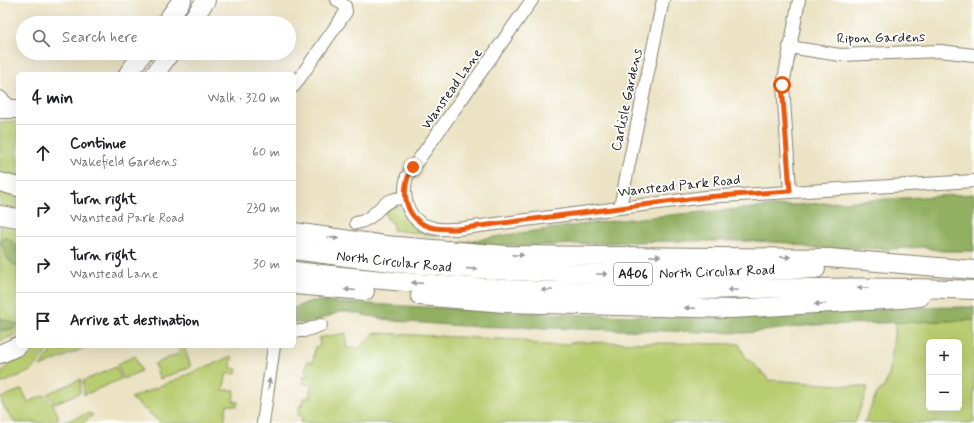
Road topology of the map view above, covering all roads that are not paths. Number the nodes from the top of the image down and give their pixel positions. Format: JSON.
{"nodes":[{"id":1,"x":206,"y":0,"type":"edge"},
{"id":2,"x":336,"y":0,"type":"edge"},
{"id":3,"x":532,"y":0,"type":"edge"},
{"id":4,"x":663,"y":0,"type":"edge"},
{"id":5,"x":799,"y":0,"type":"edge"},
{"id":6,"x":180,"y":3,"type":"edge"},
{"id":7,"x":170,"y":16,"type":"edge"},
{"id":8,"x":195,"y":16,"type":"edge"},
{"id":9,"x":789,"y":47,"type":"junction"},
{"id":10,"x":974,"y":55,"type":"edge"},
{"id":11,"x":138,"y":60,"type":"edge"},
{"id":12,"x":165,"y":60,"type":"edge"},
{"id":13,"x":129,"y":72,"type":"edge"},
{"id":14,"x":156,"y":72,"type":"edge"},
{"id":15,"x":296,"y":83,"type":"edge"},
{"id":16,"x":974,"y":181,"type":"edge"},
{"id":17,"x":0,"y":182,"type":"edge"},
{"id":18,"x":16,"y":186,"type":"edge"},
{"id":19,"x":790,"y":191,"type":"junction"},
{"id":20,"x":404,"y":198,"type":"junction"},
{"id":21,"x":620,"y":207,"type":"junction"},
{"id":22,"x":0,"y":215,"type":"edge"},
{"id":23,"x":16,"y":218,"type":"edge"},
{"id":24,"x":356,"y":223,"type":"dead end"},
{"id":25,"x":296,"y":232,"type":"edge"},
{"id":26,"x":296,"y":250,"type":"edge"},
{"id":27,"x":974,"y":270,"type":"edge"},
{"id":28,"x":296,"y":271,"type":"edge"},
{"id":29,"x":296,"y":285,"type":"edge"},
{"id":30,"x":972,"y":289,"type":"edge"},
{"id":31,"x":321,"y":325,"type":"dead end"},
{"id":32,"x":296,"y":331,"type":"edge"},
{"id":33,"x":16,"y":347,"type":"edge"},
{"id":34,"x":274,"y":348,"type":"edge"},
{"id":35,"x":0,"y":354,"type":"edge"},
{"id":36,"x":263,"y":423,"type":"edge"}],
"edges":[{"from":1,"to":8,"type":"highway"},
{"from":2,"to":15,"type":"street"},
{"from":3,"to":20,"type":"street","name":"Wanstead Lane"},
{"from":4,"to":21,"type":"street","name":"Carlisle Gardens"},
{"from":5,"to":9,"type":"street"},
{"from":6,"to":7,"type":"highway"},
{"from":9,"to":10,"type":"street","name":"Ripon Gardens"},
{"from":9,"to":19,"type":"street"},
{"from":11,"to":13,"type":"highway"},
{"from":12,"to":14,"type":"highway"},
{"from":16,"to":19,"type":"street","name":"Wanstead Park Road"},
{"from":17,"to":18,"type":"highway"},
{"from":19,"to":21,"type":"street","name":"Wanstead Park Road"},
{"from":20,"to":21,"type":"street","name":"Wanstead Park Road"},
{"from":20,"to":24,"type":"street"},
{"from":22,"to":23,"type":"highway"},
{"from":25,"to":27,"type":"highway","number":"A406","one_way":true},
{"from":26,"to":27,"type":"highway","name":"North Circular Road","number":"A406","one_way":true},
{"from":30,"to":28,"type":"highway","name":"North Circular Road","number":"A406","one_way":true},
{"from":30,"to":29,"type":"highway","number":"A406","one_way":true},
{"from":31,"to":32,"type":"street"},
{"from":33,"to":35,"type":"highway"},
{"from":36,"to":34,"type":"street","one_way":true}]}
